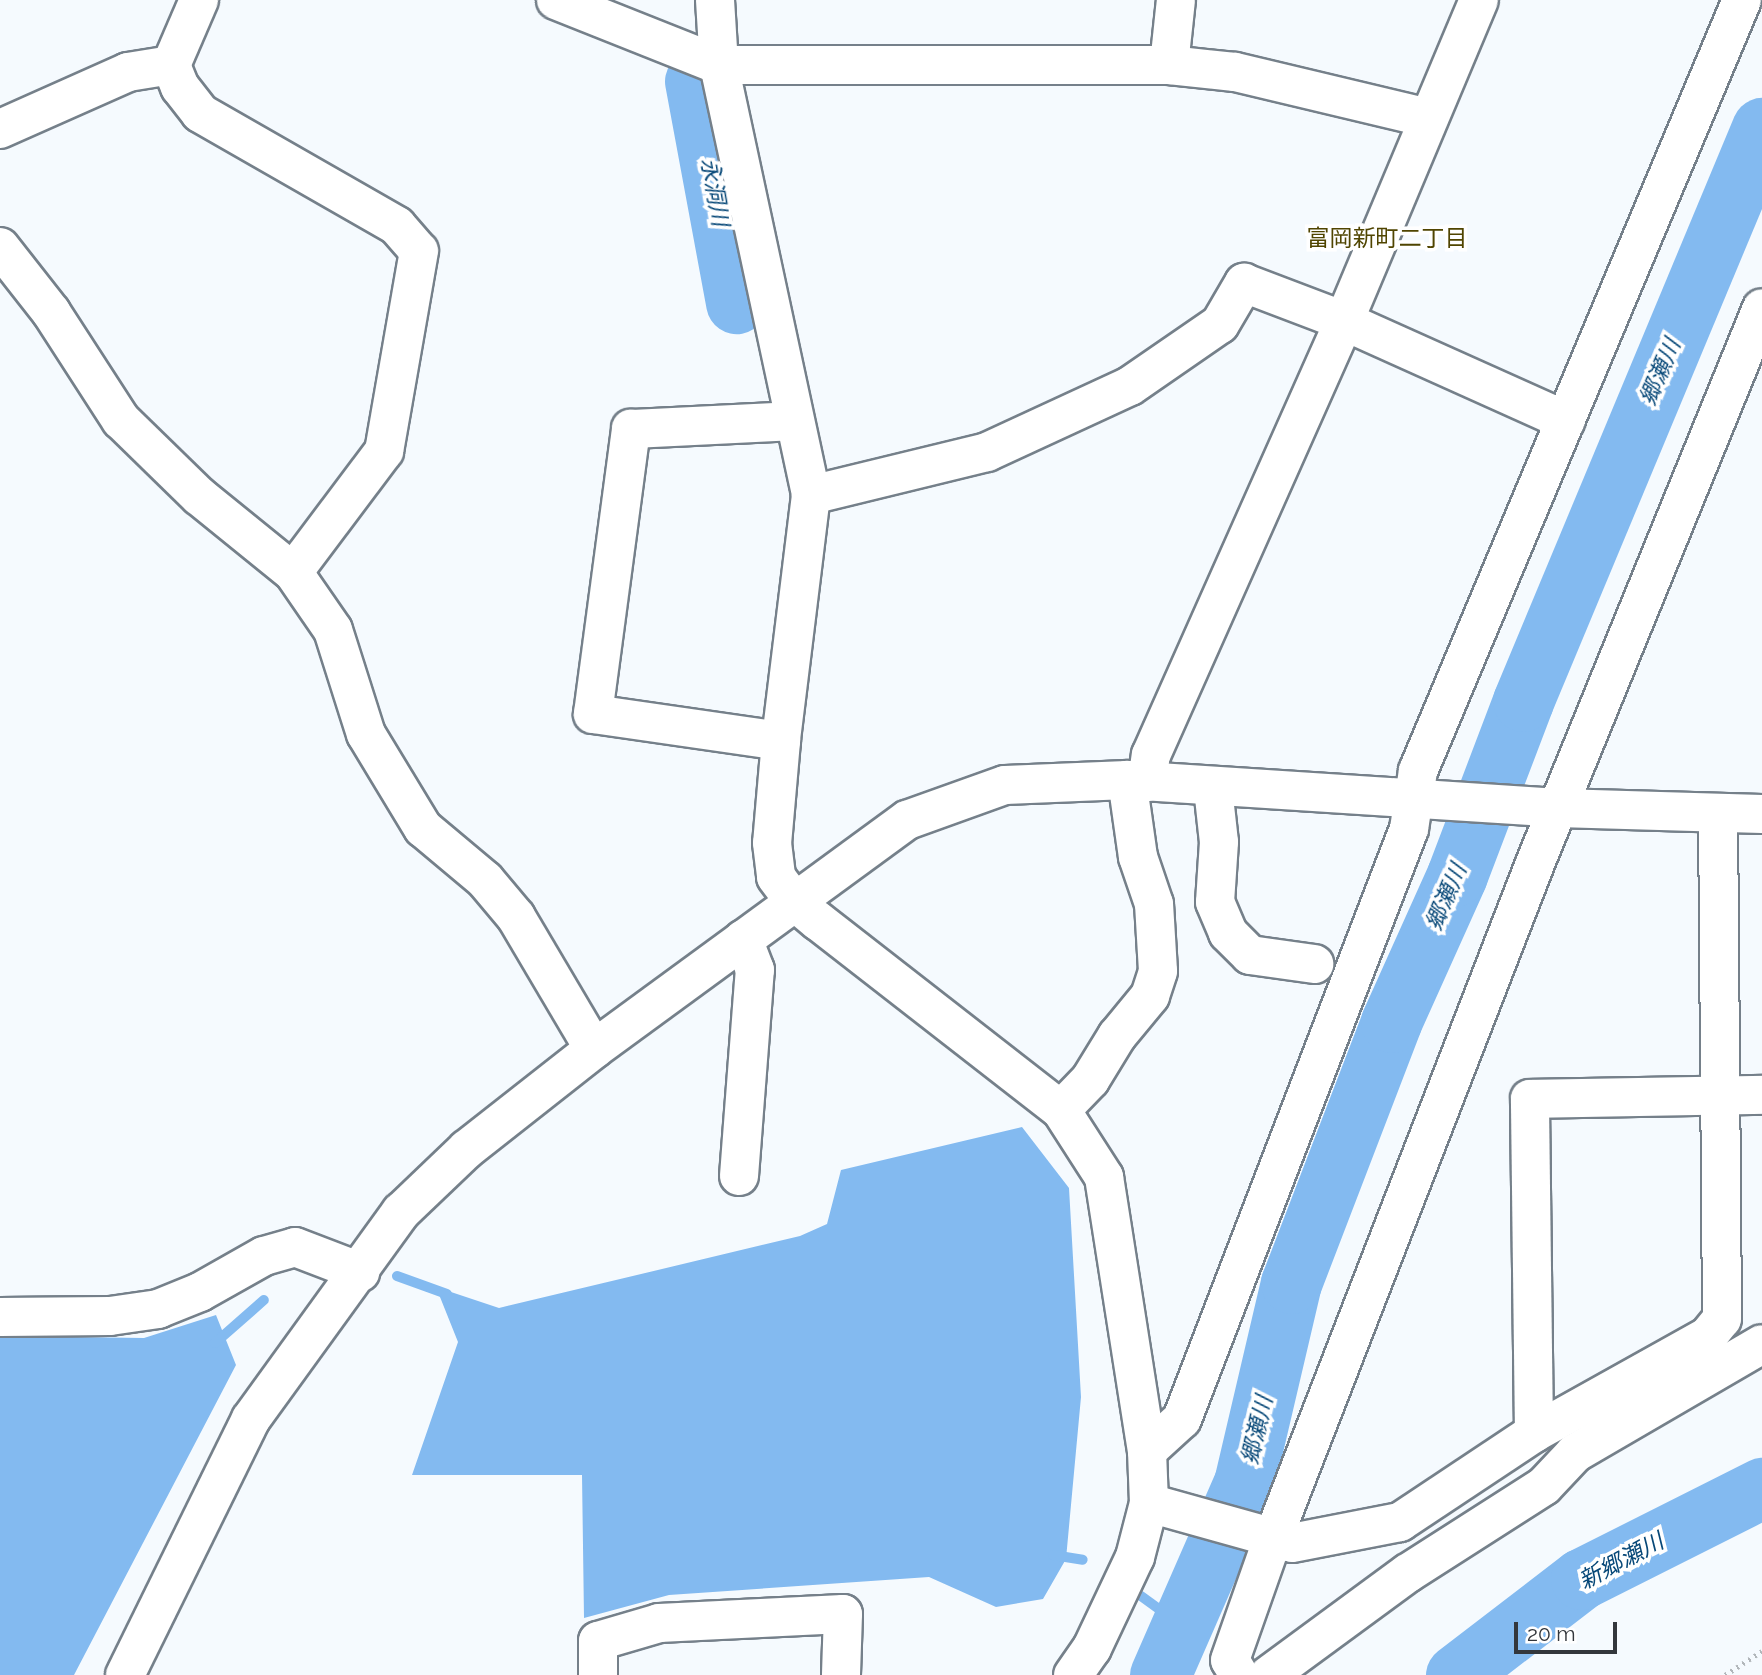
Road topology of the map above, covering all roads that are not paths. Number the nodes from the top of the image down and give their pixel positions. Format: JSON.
{"nodes":[{"id":1,"x":199,"y":0,"type":"edge"},
{"id":2,"x":556,"y":0,"type":"edge"},
{"id":3,"x":715,"y":0,"type":"edge"},
{"id":4,"x":1176,"y":0,"type":"edge"},
{"id":5,"x":1479,"y":0,"type":"edge"},
{"id":6,"x":1742,"y":0,"type":"edge"},
{"id":7,"x":171,"y":65,"type":"junction"},
{"id":8,"x":719,"y":65,"type":"junction"},
{"id":9,"x":1168,"y":65,"type":"junction"},
{"id":10,"x":1428,"y":117,"type":"junction"},
{"id":11,"x":0,"y":129,"type":"edge"},
{"id":12,"x":0,"y":247,"type":"edge"},
{"id":13,"x":1762,"y":308,"type":"edge"},
{"id":14,"x":1344,"y":321,"type":"junction"},
{"id":15,"x":792,"y":421,"type":"junction"},
{"id":16,"x":1566,"y":421,"type":"junction"},
{"id":17,"x":811,"y":495,"type":"junction"},
{"id":18,"x":293,"y":572,"type":"junction"},
{"id":19,"x":781,"y":741,"type":"junction"},
{"id":20,"x":1137,"y":781,"type":"junction"},
{"id":21,"x":1213,"y":788,"type":"junction"},
{"id":22,"x":1411,"y":798,"type":"junction"},
{"id":23,"x":1558,"y":808,"type":"junction"},
{"id":24,"x":1718,"y":813,"type":"junction"},
{"id":25,"x":1762,"y":814,"type":"edge"},
{"id":26,"x":795,"y":902,"type":"junction"},
{"id":27,"x":743,"y":939,"type":"junction"},
{"id":28,"x":1314,"y":964,"type":"dead end"},
{"id":29,"x":594,"y":1049,"type":"junction"},
{"id":30,"x":1762,"y":1095,"type":"edge"},
{"id":31,"x":1719,"y":1096,"type":"junction"},
{"id":32,"x":1061,"y":1110,"type":"junction"},
{"id":33,"x":739,"y":1175,"type":"dead end"},
{"id":34,"x":360,"y":1272,"type":"junction"},
{"id":35,"x":0,"y":1317,"type":"edge"},
{"id":36,"x":1762,"y":1344,"type":"edge"},
{"id":37,"x":1534,"y":1433,"type":"junction"},
{"id":38,"x":1147,"y":1451,"type":"junction"},
{"id":39,"x":1158,"y":1506,"type":"junction"},
{"id":40,"x":1273,"y":1538,"type":"junction"},
{"id":41,"x":125,"y":1675,"type":"edge"},
{"id":42,"x":598,"y":1675,"type":"edge"},
{"id":43,"x":841,"y":1675,"type":"edge"},
{"id":44,"x":1073,"y":1675,"type":"edge"},
{"id":45,"x":1239,"y":1675,"type":"edge"},
{"id":46,"x":1269,"y":1675,"type":"edge"}],
"edges":[{"from":1,"to":7,"type":"street"},
{"from":2,"to":8,"type":"street"},
{"from":3,"to":8,"type":"street"},
{"from":4,"to":9,"type":"street"},
{"from":5,"to":10,"type":"street"},
{"from":6,"to":16,"type":"street"},
{"from":7,"to":11,"type":"street"},
{"from":7,"to":18,"type":"street"},
{"from":8,"to":9,"type":"street"},
{"from":8,"to":15,"type":"street"},
{"from":9,"to":10,"type":"street"},
{"from":10,"to":14,"type":"street"},
{"from":12,"to":18,"type":"street"},
{"from":13,"to":23,"type":"street"},
{"from":14,"to":16,"type":"street"},
{"from":14,"to":17,"type":"street"},
{"from":14,"to":20,"type":"street"},
{"from":15,"to":17,"type":"street"},
{"from":15,"to":19,"type":"street"},
{"from":16,"to":22,"type":"street"},
{"from":17,"to":19,"type":"street"},
{"from":18,"to":29,"type":"street"},
{"from":19,"to":26,"type":"street"},
{"from":20,"to":21,"type":"street"},
{"from":20,"to":26,"type":"street"},
{"from":20,"to":32,"type":"street"},
{"from":21,"to":22,"type":"street"},
{"from":21,"to":28,"type":"street"},
{"from":22,"to":23,"type":"street"},
{"from":22,"to":38,"type":"street"},
{"from":23,"to":24,"type":"street"},
{"from":23,"to":40,"type":"street"},
{"from":24,"to":25,"type":"street"},
{"from":24,"to":31,"type":"street"},
{"from":26,"to":27,"type":"street"},
{"from":26,"to":32,"type":"street"},
{"from":27,"to":29,"type":"street"},
{"from":27,"to":33,"type":"street"},
{"from":29,"to":34,"type":"street"},
{"from":30,"to":31,"type":"street"},
{"from":31,"to":37,"type":"street"},
{"from":31,"to":37,"type":"street"},
{"from":32,"to":38,"type":"street"},
{"from":34,"to":35,"type":"street"},
{"from":34,"to":41,"type":"street"},
{"from":36,"to":46,"type":"street"},
{"from":37,"to":40,"type":"street"},
{"from":38,"to":39,"type":"street"},
{"from":39,"to":40,"type":"street"},
{"from":39,"to":44,"type":"street"},
{"from":40,"to":45,"type":"street"},
{"from":42,"to":43,"type":"street"}]}
